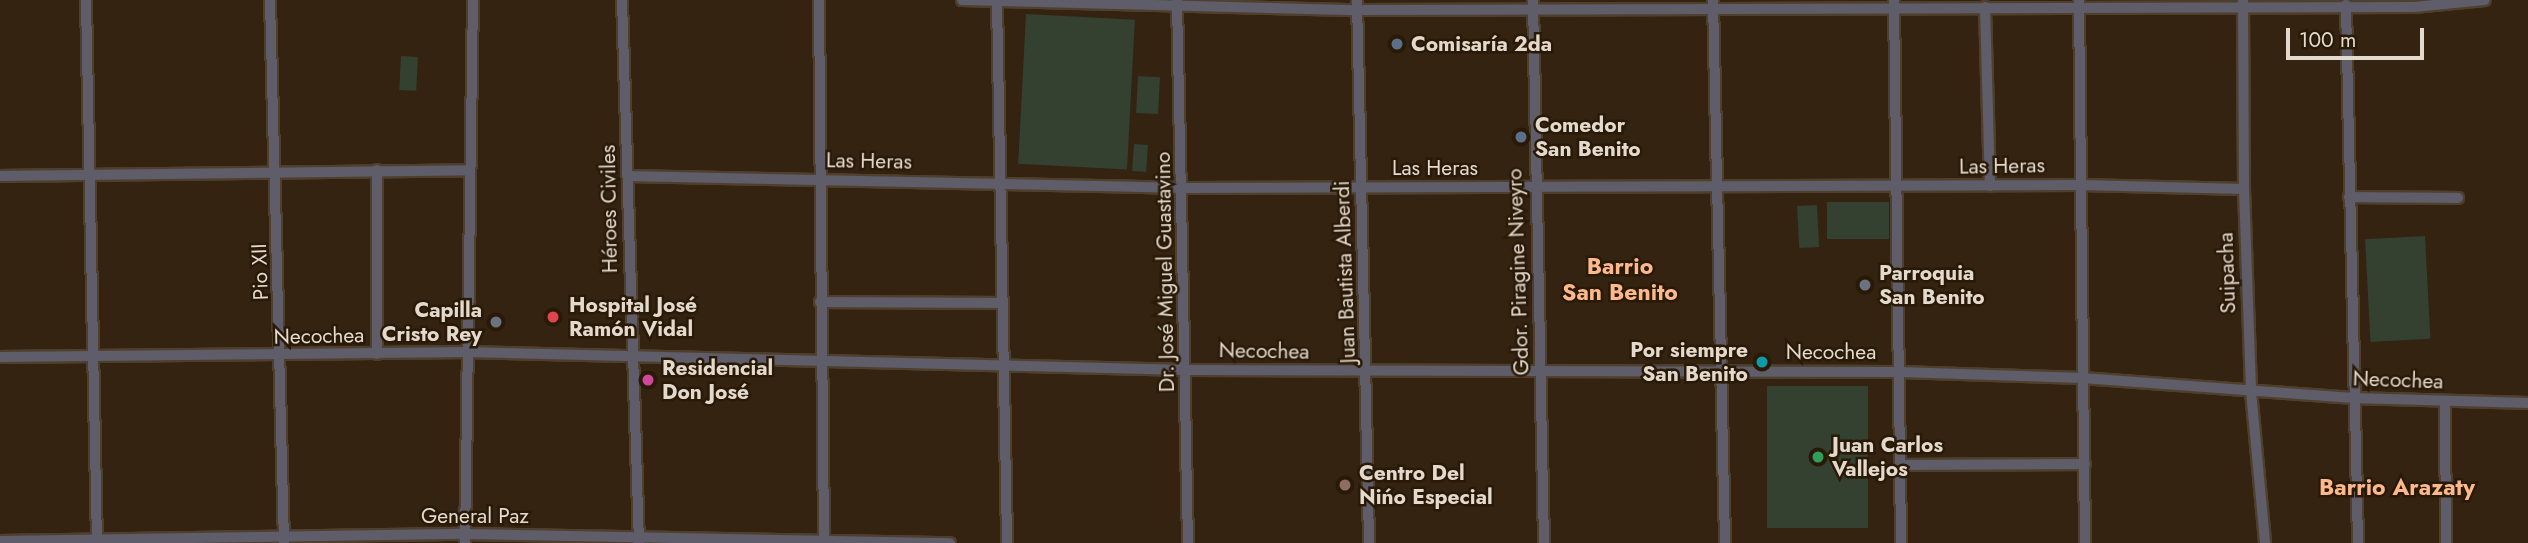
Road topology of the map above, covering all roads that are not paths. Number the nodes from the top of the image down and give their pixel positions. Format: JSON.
{"nodes":[{"id":1,"x":86,"y":0,"type":"edge"},
{"id":2,"x":270,"y":0,"type":"edge"},
{"id":3,"x":473,"y":0,"type":"edge"},
{"id":4,"x":622,"y":0,"type":"edge"},
{"id":5,"x":820,"y":0,"type":"edge"},
{"id":6,"x":962,"y":0,"type":"edge"},
{"id":7,"x":998,"y":0,"type":"edge"},
{"id":8,"x":2485,"y":0,"type":"edge"},
{"id":9,"x":2243,"y":2,"type":"edge"},
{"id":10,"x":2079,"y":3,"type":"edge"},
{"id":11,"x":1177,"y":4,"type":"edge"},
{"id":12,"x":1894,"y":4,"type":"edge"},
{"id":13,"x":1357,"y":5,"type":"edge"},
{"id":14,"x":1533,"y":5,"type":"edge"},
{"id":15,"x":1713,"y":5,"type":"edge"},
{"id":16,"x":2346,"y":5,"type":"junction"},
{"id":17,"x":1984,"y":7,"type":"junction"},
{"id":18,"x":276,"y":169,"type":"junction"},
{"id":19,"x":377,"y":170,"type":"junction"},
{"id":20,"x":470,"y":170,"type":"junction"},
{"id":21,"x":88,"y":175,"type":"junction"},
{"id":22,"x":0,"y":176,"type":"edge"},
{"id":23,"x":627,"y":176,"type":"junction"},
{"id":24,"x":820,"y":179,"type":"junction"},
{"id":25,"x":998,"y":184,"type":"junction"},
{"id":26,"x":2081,"y":185,"type":"junction"},
{"id":27,"x":1898,"y":186,"type":"junction"},
{"id":28,"x":1990,"y":186,"type":"junction"},
{"id":29,"x":1361,"y":187,"type":"junction"},
{"id":30,"x":1718,"y":187,"type":"junction"},
{"id":31,"x":1184,"y":188,"type":"junction"},
{"id":32,"x":1534,"y":188,"type":"junction"},
{"id":33,"x":2244,"y":189,"type":"junction"},
{"id":34,"x":2349,"y":197,"type":"junction"},
{"id":35,"x":2458,"y":198,"type":"dead end"},
{"id":36,"x":820,"y":302,"type":"junction"},
{"id":37,"x":1000,"y":303,"type":"junction"},
{"id":38,"x":468,"y":352,"type":"junction"},
{"id":39,"x":377,"y":354,"type":"junction"},
{"id":40,"x":282,"y":356,"type":"junction"},
{"id":41,"x":0,"y":357,"type":"edge"},
{"id":42,"x":632,"y":357,"type":"junction"},
{"id":43,"x":92,"y":359,"type":"junction"},
{"id":44,"x":821,"y":361,"type":"junction"},
{"id":45,"x":1001,"y":365,"type":"junction"},
{"id":46,"x":1187,"y":370,"type":"junction"},
{"id":47,"x":1369,"y":371,"type":"junction"},
{"id":48,"x":1723,"y":371,"type":"junction"},
{"id":49,"x":1540,"y":372,"type":"junction"},
{"id":50,"x":1900,"y":372,"type":"junction"},
{"id":51,"x":2082,"y":378,"type":"junction"},
{"id":52,"x":2251,"y":391,"type":"junction"},
{"id":53,"x":2353,"y":398,"type":"junction"},
{"id":54,"x":2445,"y":401,"type":"junction"},
{"id":55,"x":2528,"y":402,"type":"edge"},
{"id":56,"x":1901,"y":464,"type":"junction"},
{"id":57,"x":2085,"y":464,"type":"junction"},
{"id":58,"x":465,"y":538,"type":"edge"},
{"id":59,"x":639,"y":540,"type":"edge"},
{"id":60,"x":0,"y":541,"type":"edge"},
{"id":61,"x":284,"y":541,"type":"edge"},
{"id":62,"x":97,"y":542,"type":"edge"},
{"id":63,"x":824,"y":542,"type":"edge"},
{"id":64,"x":950,"y":543,"type":"edge"},
{"id":65,"x":1007,"y":543,"type":"edge"},
{"id":66,"x":1188,"y":543,"type":"edge"},
{"id":67,"x":1370,"y":543,"type":"edge"},
{"id":68,"x":1544,"y":543,"type":"edge"},
{"id":69,"x":1725,"y":543,"type":"edge"},
{"id":70,"x":1901,"y":543,"type":"edge"},
{"id":71,"x":2085,"y":543,"type":"edge"},
{"id":72,"x":2265,"y":543,"type":"edge"},
{"id":73,"x":2358,"y":543,"type":"edge"},
{"id":74,"x":2446,"y":543,"type":"edge"}],
"edges":[{"from":1,"to":21,"type":"street"},
{"from":2,"to":18,"type":"street","name":"Pio XII"},
{"from":3,"to":20,"type":"street"},
{"from":4,"to":23,"type":"street","name":"Héroes Civiles"},
{"from":5,"to":24,"type":"street"},
{"from":6,"to":7,"type":"street"},
{"from":7,"to":11,"type":"street"},
{"from":7,"to":25,"type":"street"},
{"from":8,"to":16,"type":"street"},
{"from":9,"to":10,"type":"street"},
{"from":9,"to":16,"type":"street"},
{"from":9,"to":33,"type":"street","name":"Suipacha"},
{"from":10,"to":17,"type":"street"},
{"from":10,"to":26,"type":"street"},
{"from":11,"to":13,"type":"street"},
{"from":11,"to":31,"type":"street","name":"Dr. José Miguel Guastavino"},
{"from":12,"to":15,"type":"street"},
{"from":12,"to":17,"type":"street"},
{"from":12,"to":27,"type":"street"},
{"from":13,"to":14,"type":"street"},
{"from":13,"to":29,"type":"street","name":"Juan Bautista Alberdi"},
{"from":14,"to":15,"type":"street"},
{"from":14,"to":32,"type":"street","name":"Gdor. Piragine Niveyro"},
{"from":15,"to":30,"type":"street"},
{"from":16,"to":34,"type":"street"},
{"from":17,"to":28,"type":"street"},
{"from":18,"to":19,"type":"street"},
{"from":18,"to":21,"type":"street"},
{"from":18,"to":40,"type":"street","name":"Pio XII"},
{"from":19,"to":20,"type":"street"},
{"from":19,"to":39,"type":"street"},
{"from":20,"to":38,"type":"street"},
{"from":21,"to":22,"type":"street"},
{"from":21,"to":43,"type":"street"},
{"from":23,"to":24,"type":"street","name":"Las Heras"},
{"from":23,"to":42,"type":"street","name":"Héroes Civiles"},
{"from":24,"to":25,"type":"street","name":"Las Heras"},
{"from":24,"to":36,"type":"street"},
{"from":25,"to":31,"type":"street","name":"Las Heras"},
{"from":25,"to":37,"type":"street"},
{"from":26,"to":28,"type":"street","name":"Las Heras"},
{"from":26,"to":33,"type":"street","name":"Las Heras"},
{"from":26,"to":51,"type":"street"},
{"from":27,"to":28,"type":"street","name":"Las Heras"},
{"from":27,"to":30,"type":"street","name":"Las Heras"},
{"from":27,"to":50,"type":"street"},
{"from":29,"to":31,"type":"street","name":"Las Heras"},
{"from":29,"to":32,"type":"street","name":"Las Heras"},
{"from":29,"to":47,"type":"street","name":"Juan Bautista Alberdi"},
{"from":30,"to":32,"type":"street","name":"Las Heras"},
{"from":30,"to":48,"type":"street"},
{"from":31,"to":46,"type":"street","name":"Dr. José Miguel Guastavino"},
{"from":32,"to":49,"type":"street","name":"Gdor. Piragine Niveyro"},
{"from":33,"to":52,"type":"street","name":"Suipacha"},
{"from":34,"to":35,"type":"street"},
{"from":34,"to":53,"type":"street"},
{"from":36,"to":37,"type":"street"},
{"from":36,"to":44,"type":"street"},
{"from":37,"to":45,"type":"street"},
{"from":38,"to":39,"type":"street","name":"Necochea"},
{"from":38,"to":42,"type":"street","name":"Necochea"},
{"from":38,"to":58,"type":"street"},
{"from":39,"to":40,"type":"street","name":"Necochea"},
{"from":40,"to":43,"type":"street","name":"Necochea"},
{"from":40,"to":61,"type":"street","name":"Pio XII"},
{"from":41,"to":43,"type":"street","name":"Necochea"},
{"from":42,"to":44,"type":"street","name":"Necochea"},
{"from":42,"to":59,"type":"street","name":"Héroes Civiles"},
{"from":43,"to":62,"type":"street"},
{"from":44,"to":45,"type":"street","name":"Necochea"},
{"from":44,"to":63,"type":"street"},
{"from":45,"to":46,"type":"street","name":"Necochea"},
{"from":45,"to":65,"type":"street"},
{"from":46,"to":47,"type":"street","name":"Necochea"},
{"from":46,"to":66,"type":"street","name":"Dr. José Miguel Guastavino"},
{"from":47,"to":49,"type":"street","name":"Necochea"},
{"from":47,"to":67,"type":"street","name":"Juan Bautista Alberdi"},
{"from":48,"to":49,"type":"street","name":"Necochea"},
{"from":48,"to":50,"type":"street","name":"Necochea"},
{"from":48,"to":69,"type":"street"},
{"from":49,"to":68,"type":"street","name":"Gdor. Piragine Niveyro"},
{"from":50,"to":51,"type":"street","name":"Necochea"},
{"from":50,"to":56,"type":"street"},
{"from":51,"to":52,"type":"street","name":"Necochea"},
{"from":51,"to":57,"type":"street"},
{"from":52,"to":53,"type":"street","name":"Necochea"},
{"from":52,"to":72,"type":"street","name":"Suipacha"},
{"from":53,"to":54,"type":"street","name":"Necochea"},
{"from":53,"to":73,"type":"street"},
{"from":54,"to":55,"type":"street","name":"Necochea"},
{"from":54,"to":74,"type":"street"},
{"from":56,"to":57,"type":"street"},
{"from":56,"to":70,"type":"street"},
{"from":57,"to":71,"type":"street"},
{"from":58,"to":59,"type":"street","name":"General Paz"},
{"from":58,"to":61,"type":"street","name":"General Paz"},
{"from":59,"to":63,"type":"street","name":"General Paz"},
{"from":60,"to":62,"type":"street","name":"General Paz"},
{"from":61,"to":62,"type":"street","name":"General Paz"},
{"from":63,"to":64,"type":"street","name":"General Paz"}]}
